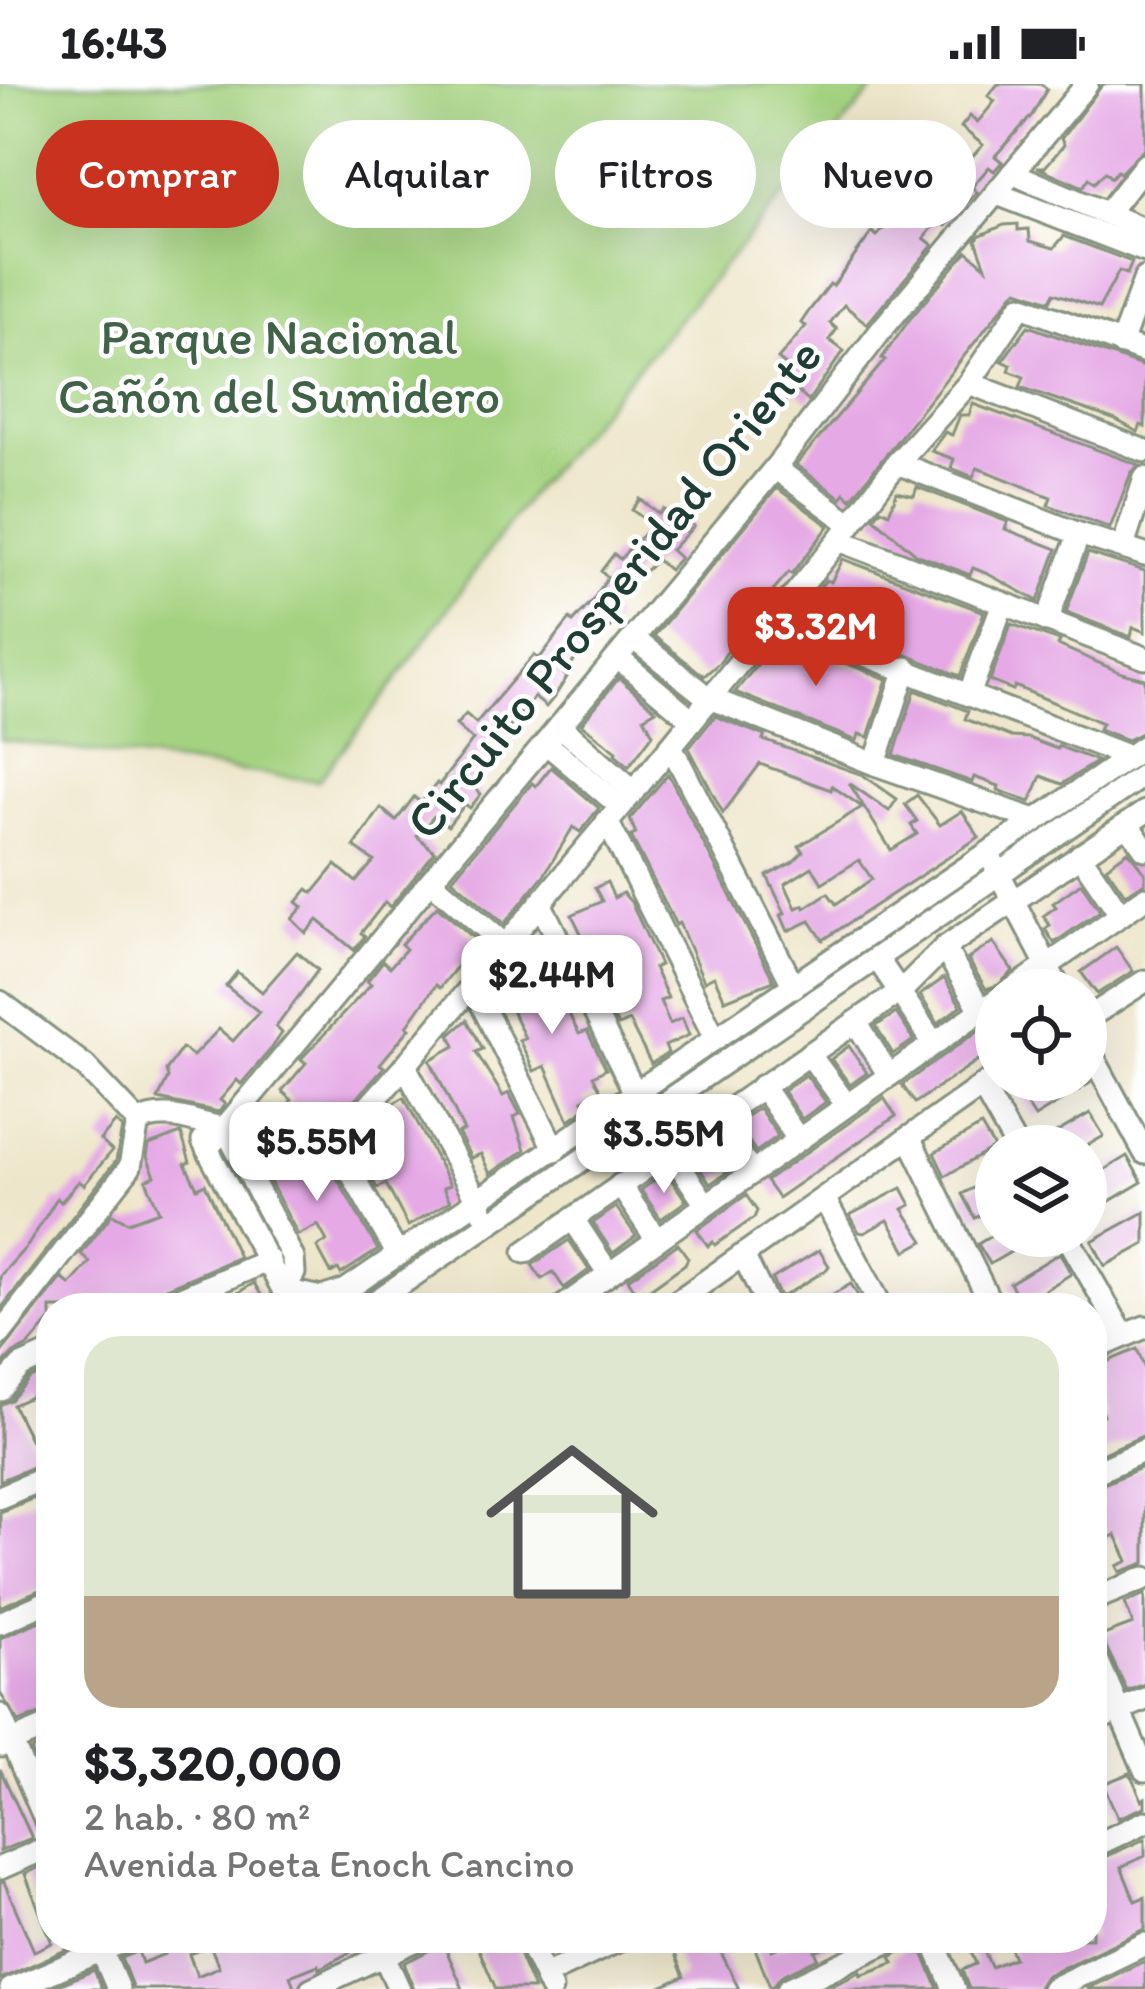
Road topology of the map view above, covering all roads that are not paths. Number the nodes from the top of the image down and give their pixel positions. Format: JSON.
{"nodes":[{"id":1,"x":1087,"y":84,"type":"edge"},
{"id":2,"x":1145,"y":165,"type":"edge"},
{"id":3,"x":1012,"y":173,"type":"junction"},
{"id":4,"x":997,"y":194,"type":"junction"},
{"id":5,"x":1107,"y":214,"type":"junction"},
{"id":6,"x":1145,"y":230,"type":"edge"},
{"id":7,"x":1145,"y":250,"type":"edge"},
{"id":8,"x":1145,"y":278,"type":"edge"},
{"id":9,"x":1138,"y":348,"type":"edge"},
{"id":10,"x":969,"y":383,"type":"junction"},
{"id":11,"x":1145,"y":451,"type":"edge"},
{"id":12,"x":897,"y":463,"type":"junction"},
{"id":13,"x":775,"y":468,"type":"junction"},
{"id":14,"x":1145,"y":478,"type":"edge"},
{"id":15,"x":845,"y":532,"type":"junction"},
{"id":16,"x":1079,"y":534,"type":"junction"},
{"id":17,"x":1134,"y":551,"type":"edge"},
{"id":18,"x":1003,"y":603,"type":"junction"},
{"id":19,"x":774,"y":620,"type":"junction"},
{"id":20,"x":1047,"y":621,"type":"junction"},
{"id":21,"x":633,"y":638,"type":"junction"},
{"id":22,"x":618,"y":658,"type":"junction"},
{"id":23,"x":1145,"y":658,"type":"edge"},
{"id":24,"x":906,"y":668,"type":"junction"},
{"id":25,"x":969,"y":694,"type":"junction"},
{"id":26,"x":707,"y":697,"type":"junction"},
{"id":27,"x":691,"y":719,"type":"junction"},
{"id":28,"x":554,"y":735,"type":"junction"},
{"id":29,"x":670,"y":746,"type":"junction"},
{"id":30,"x":1140,"y":759,"type":"edge"},
{"id":31,"x":875,"y":764,"type":"junction"},
{"id":32,"x":620,"y":806,"type":"junction"},
{"id":33,"x":1136,"y":818,"type":"edge"},
{"id":34,"x":1035,"y":820,"type":"junction"},
{"id":35,"x":1145,"y":849,"type":"edge"},
{"id":36,"x":986,"y":851,"type":"junction"},
{"id":37,"x":1080,"y":855,"type":"junction"},
{"id":38,"x":1000,"y":873,"type":"junction"},
{"id":39,"x":430,"y":881,"type":"junction"},
{"id":40,"x":1145,"y":898,"type":"edge"},
{"id":41,"x":1015,"y":900,"type":"junction"},
{"id":42,"x":540,"y":903,"type":"junction"},
{"id":43,"x":1121,"y":915,"type":"junction"},
{"id":44,"x":505,"y":945,"type":"junction"},
{"id":45,"x":944,"y":948,"type":"junction"},
{"id":46,"x":877,"y":958,"type":"junction"},
{"id":47,"x":1049,"y":965,"type":"junction"},
{"id":48,"x":1043,"y":969,"type":"edge"},
{"id":49,"x":1051,"y":969,"type":"edge"},
{"id":50,"x":1145,"y":981,"type":"edge"},
{"id":51,"x":472,"y":985,"type":"junction"},
{"id":52,"x":794,"y":987,"type":"junction"},
{"id":53,"x":975,"y":987,"type":"edge"},
{"id":54,"x":902,"y":990,"type":"junction"},
{"id":55,"x":0,"y":1002,"type":"edge"},
{"id":56,"x":1107,"y":1005,"type":"edge"},
{"id":57,"x":975,"y":1014,"type":"edge"},
{"id":58,"x":856,"y":1022,"type":"junction"},
{"id":59,"x":715,"y":1038,"type":"junction"},
{"id":60,"x":933,"y":1042,"type":"junction"},
{"id":61,"x":809,"y":1054,"type":"junction"},
{"id":62,"x":405,"y":1066,"type":"junction"},
{"id":63,"x":888,"y":1074,"type":"junction"},
{"id":64,"x":1107,"y":1083,"type":"edge"},
{"id":65,"x":762,"y":1086,"type":"junction"},
{"id":66,"x":975,"y":1091,"type":"edge"},
{"id":67,"x":635,"y":1093,"type":"junction"},
{"id":68,"x":846,"y":1104,"type":"junction"},
{"id":69,"x":715,"y":1119,"type":"junction"},
{"id":70,"x":138,"y":1121,"type":"junction"},
{"id":71,"x":195,"y":1124,"type":"junction"},
{"id":72,"x":225,"y":1128,"type":"junction"},
{"id":73,"x":909,"y":1137,"type":"junction"},
{"id":74,"x":798,"y":1139,"type":"junction"},
{"id":75,"x":207,"y":1149,"type":"junction"},
{"id":76,"x":555,"y":1150,"type":"junction"},
{"id":77,"x":670,"y":1151,"type":"junction"},
{"id":78,"x":1145,"y":1154,"type":"edge"},
{"id":79,"x":752,"y":1172,"type":"junction"},
{"id":80,"x":620,"y":1185,"type":"junction"},
{"id":81,"x":824,"y":1198,"type":"junction"},
{"id":82,"x":477,"y":1201,"type":"junction"},
{"id":83,"x":706,"y":1205,"type":"junction"},
{"id":84,"x":573,"y":1220,"type":"junction"},
{"id":85,"x":489,"y":1222,"type":"junction"},
{"id":86,"x":657,"y":1240,"type":"junction"},
{"id":87,"x":525,"y":1252,"type":"dead end"},
{"id":88,"x":398,"y":1255,"type":"junction"},
{"id":89,"x":743,"y":1255,"type":"junction"},
{"id":90,"x":1082,"y":1257,"type":"edge"},
{"id":91,"x":268,"y":1260,"type":"junction"},
{"id":92,"x":609,"y":1274,"type":"junction"},
{"id":93,"x":192,"y":1293,"type":"edge"},
{"id":94,"x":286,"y":1293,"type":"edge"},
{"id":95,"x":290,"y":1293,"type":"edge"},
{"id":96,"x":339,"y":1293,"type":"edge"},
{"id":97,"x":387,"y":1293,"type":"edge"},
{"id":98,"x":582,"y":1293,"type":"edge"},
{"id":99,"x":689,"y":1293,"type":"edge"},
{"id":100,"x":762,"y":1293,"type":"edge"},
{"id":101,"x":874,"y":1293,"type":"edge"},
{"id":102,"x":986,"y":1293,"type":"edge"},
{"id":103,"x":1134,"y":1331,"type":"edge"},
{"id":104,"x":0,"y":1334,"type":"edge"},
{"id":105,"x":36,"y":1360,"type":"edge"},
{"id":106,"x":0,"y":1390,"type":"edge"},
{"id":107,"x":1145,"y":1450,"type":"edge"},
{"id":108,"x":1107,"y":1467,"type":"edge"},
{"id":109,"x":36,"y":1481,"type":"edge"},
{"id":110,"x":0,"y":1497,"type":"edge"},
{"id":111,"x":1145,"y":1578,"type":"edge"},
{"id":112,"x":1107,"y":1594,"type":"edge"},
{"id":113,"x":36,"y":1607,"type":"edge"},
{"id":114,"x":0,"y":1623,"type":"edge"},
{"id":115,"x":1107,"y":1685,"type":"edge"},
{"id":116,"x":1145,"y":1699,"type":"edge"},
{"id":117,"x":1117,"y":1710,"type":"junction"},
{"id":118,"x":0,"y":1715,"type":"edge"},
{"id":119,"x":1107,"y":1715,"type":"edge"},
{"id":120,"x":36,"y":1731,"type":"edge"},
{"id":121,"x":6,"y":1744,"type":"edge"},
{"id":122,"x":1145,"y":1770,"type":"edge"},
{"id":123,"x":36,"y":1803,"type":"edge"},
{"id":124,"x":1145,"y":1822,"type":"edge"},
{"id":125,"x":1107,"y":1839,"type":"edge"},
{"id":126,"x":36,"y":1852,"type":"edge"},
{"id":127,"x":0,"y":1868,"type":"edge"},
{"id":128,"x":1145,"y":1944,"type":"edge"},
{"id":129,"x":83,"y":1953,"type":"edge"},
{"id":130,"x":102,"y":1953,"type":"edge"},
{"id":131,"x":371,"y":1953,"type":"edge"},
{"id":132,"x":384,"y":1953,"type":"edge"},
{"id":133,"x":534,"y":1953,"type":"edge"},
{"id":134,"x":598,"y":1953,"type":"edge"},
{"id":135,"x":864,"y":1953,"type":"edge"},
{"id":136,"x":938,"y":1953,"type":"edge"},
{"id":137,"x":548,"y":1982,"type":"edge"},
{"id":138,"x":11,"y":1989,"type":"edge"},
{"id":139,"x":118,"y":1989,"type":"edge"},
{"id":140,"x":311,"y":1989,"type":"edge"},
{"id":141,"x":399,"y":1989,"type":"edge"},
{"id":142,"x":788,"y":1989,"type":"edge"},
{"id":143,"x":954,"y":1989,"type":"edge"},
{"id":144,"x":1052,"y":1989,"type":"edge"}],
"edges":[{"from":1,"to":3,"type":"street","name":"Circuito Prosperidad Oriente"},
{"from":2,"to":5,"type":"street"},
{"from":3,"to":4,"type":"street","name":"Circuito Prosperidad Oriente"},
{"from":3,"to":5,"type":"street"},
{"from":4,"to":7,"type":"street"},
{"from":4,"to":13,"type":"street","name":"Circuito Prosperidad Oriente"},
{"from":5,"to":6,"type":"street"},
{"from":8,"to":9,"type":"street"},
{"from":9,"to":10,"type":"street"},
{"from":10,"to":11,"type":"street"},
{"from":10,"to":12,"type":"street"},
{"from":12,"to":15,"type":"street"},
{"from":12,"to":16,"type":"street"},
{"from":13,"to":15,"type":"street"},
{"from":13,"to":21,"type":"street","name":"Circuito Prosperidad Oriente"},
{"from":14,"to":17,"type":"street"},
{"from":15,"to":18,"type":"street"},
{"from":15,"to":19,"type":"street"},
{"from":16,"to":17,"type":"street"},
{"from":16,"to":20,"type":"street"},
{"from":18,"to":20,"type":"street"},
{"from":18,"to":25,"type":"street"},
{"from":19,"to":24,"type":"street"},
{"from":19,"to":26,"type":"street"},
{"from":20,"to":23,"type":"street"},
{"from":21,"to":22,"type":"street","name":"Circuito Prosperidad Oriente"},
{"from":21,"to":26,"type":"street"},
{"from":22,"to":27,"type":"street"},
{"from":22,"to":28,"type":"street","name":"Circuito Prosperidad Oriente"},
{"from":24,"to":25,"type":"street"},
{"from":24,"to":31,"type":"street"},
{"from":25,"to":30,"type":"street"},
{"from":26,"to":27,"type":"street"},
{"from":26,"to":31,"type":"street"},
{"from":27,"to":29,"type":"street"},
{"from":28,"to":32,"type":"street"},
{"from":28,"to":39,"type":"street","name":"Circuito Prosperidad Oriente"},
{"from":29,"to":32,"type":"street"},
{"from":29,"to":52,"type":"street"},
{"from":30,"to":34,"type":"street"},
{"from":30,"to":38,"type":"street"},
{"from":31,"to":34,"type":"street"},
{"from":32,"to":42,"type":"street"},
{"from":32,"to":59,"type":"street"},
{"from":33,"to":35,"type":"street"},
{"from":33,"to":37,"type":"street"},
{"from":34,"to":36,"type":"street"},
{"from":36,"to":38,"type":"street"},
{"from":36,"to":52,"type":"street"},
{"from":37,"to":41,"type":"street"},
{"from":37,"to":43,"type":"street"},
{"from":38,"to":41,"type":"street"},
{"from":38,"to":46,"type":"street"},
{"from":39,"to":44,"type":"street"},
{"from":39,"to":72,"type":"street","name":"Circuito Prosperidad Oriente"},
{"from":40,"to":43,"type":"street"},
{"from":41,"to":45,"type":"street"},
{"from":41,"to":47,"type":"street"},
{"from":42,"to":44,"type":"street"},
{"from":42,"to":67,"type":"street"},
{"from":43,"to":47,"type":"street"},
{"from":44,"to":51,"type":"street"},
{"from":45,"to":53,"type":"street"},
{"from":45,"to":54,"type":"street"},
{"from":46,"to":54,"type":"street"},
{"from":46,"to":85,"type":"street"},
{"from":47,"to":48,"type":"street"},
{"from":47,"to":49,"type":"street"},
{"from":50,"to":56,"type":"street"},
{"from":51,"to":62,"type":"street"},
{"from":51,"to":76,"type":"street"},
{"from":52,"to":59,"type":"street"},
{"from":54,"to":58,"type":"street"},
{"from":54,"to":60,"type":"street"},
{"from":55,"to":70,"type":"street"},
{"from":57,"to":60,"type":"street"},
{"from":58,"to":61,"type":"street"},
{"from":58,"to":63,"type":"street"},
{"from":59,"to":67,"type":"street"},
{"from":60,"to":63,"type":"street"},
{"from":61,"to":65,"type":"street"},
{"from":61,"to":68,"type":"street"},
{"from":62,"to":82,"type":"street"},
{"from":62,"to":88,"type":"street"},
{"from":63,"to":68,"type":"street"},
{"from":64,"to":78,"type":"street"},
{"from":65,"to":69,"type":"street"},
{"from":65,"to":74,"type":"street"},
{"from":66,"to":73,"type":"street"},
{"from":67,"to":76,"type":"street"},
{"from":68,"to":74,"type":"street"},
{"from":69,"to":77,"type":"street"},
{"from":69,"to":79,"type":"street"},
{"from":70,"to":71,"type":"street"},
{"from":70,"to":104,"type":"street"},
{"from":71,"to":72,"type":"street"},
{"from":71,"to":75,"type":"street"},
{"from":72,"to":75,"type":"street","name":"Circuito Prosperidad Oriente"},
{"from":72,"to":95,"type":"street"},
{"from":73,"to":81,"type":"street"},
{"from":73,"to":102,"type":"street"},
{"from":74,"to":79,"type":"street"},
{"from":75,"to":91,"type":"street"},
{"from":76,"to":82,"type":"street"},
{"from":77,"to":80,"type":"street"},
{"from":77,"to":83,"type":"street"},
{"from":79,"to":83,"type":"street"},
{"from":80,"to":84,"type":"street"},
{"from":80,"to":86,"type":"street"},
{"from":81,"to":89,"type":"street"},
{"from":81,"to":101,"type":"street"},
{"from":82,"to":85,"type":"street"},
{"from":82,"to":88,"type":"street"},
{"from":83,"to":86,"type":"street"},
{"from":84,"to":87,"type":"street"},
{"from":84,"to":92,"type":"street"},
{"from":85,"to":97,"type":"street"},
{"from":86,"to":92,"type":"street"},
{"from":88,"to":96,"type":"street"},
{"from":89,"to":99,"type":"street"},
{"from":89,"to":100,"type":"street"},
{"from":90,"to":103,"type":"street"},
{"from":91,"to":93,"type":"street"},
{"from":91,"to":94,"type":"street"},
{"from":92,"to":98,"type":"street"},
{"from":105,"to":106,"type":"street"},
{"from":107,"to":108,"type":"street"},
{"from":109,"to":110,"type":"street"},
{"from":111,"to":112,"type":"street"},
{"from":113,"to":114,"type":"street"},
{"from":115,"to":117,"type":"street"},
{"from":116,"to":117,"type":"street"},
{"from":117,"to":119,"type":"street"},
{"from":117,"to":122,"type":"street"},
{"from":118,"to":121,"type":"street"},
{"from":120,"to":121,"type":"street"},
{"from":121,"to":123,"type":"street"},
{"from":124,"to":125,"type":"street"},
{"from":126,"to":127,"type":"street"},
{"from":128,"to":144,"type":"street"},
{"from":129,"to":138,"type":"street"},
{"from":130,"to":139,"type":"street"},
{"from":131,"to":140,"type":"street"},
{"from":132,"to":141,"type":"street"},
{"from":133,"to":137,"type":"street"},
{"from":134,"to":137,"type":"street"},
{"from":135,"to":142,"type":"street"},
{"from":136,"to":143,"type":"street"}]}
